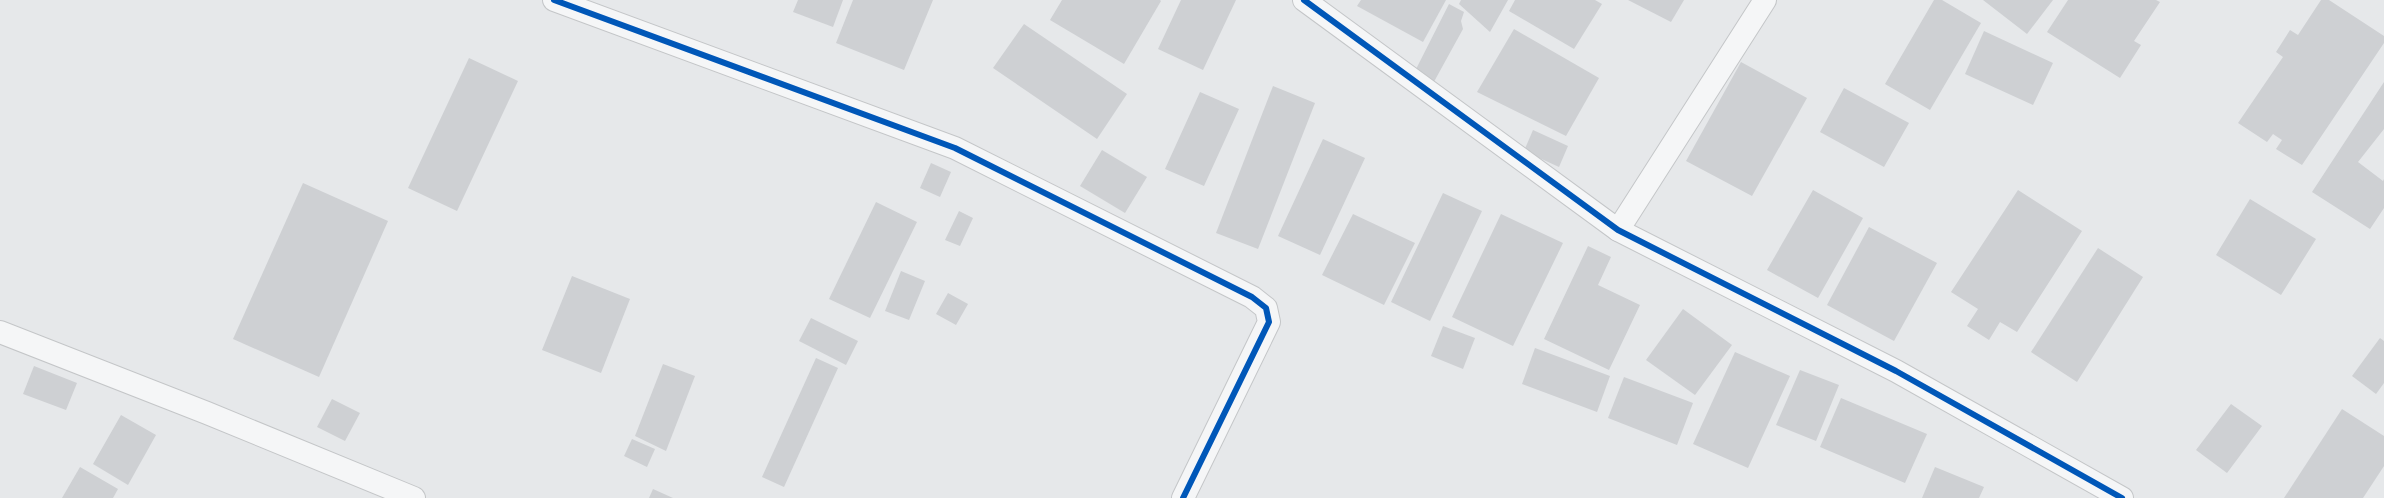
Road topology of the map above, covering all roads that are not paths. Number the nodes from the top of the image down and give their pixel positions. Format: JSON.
{"nodes":[{"id":1,"x":554,"y":0,"type":"edge"},
{"id":2,"x":1765,"y":0,"type":"edge"},
{"id":3,"x":1316,"y":4,"type":"edge"},
{"id":4,"x":1618,"y":230,"type":"junction"},
{"id":5,"x":0,"y":332,"type":"edge"},
{"id":6,"x":414,"y":498,"type":"edge"},
{"id":7,"x":1183,"y":498,"type":"edge"},
{"id":8,"x":2122,"y":498,"type":"edge"}],
"edges":[{"from":1,"to":7,"type":"street"},
{"from":2,"to":4,"type":"street"},
{"from":3,"to":4,"type":"street"},
{"from":4,"to":8,"type":"street"},
{"from":5,"to":6,"type":"street"}]}
